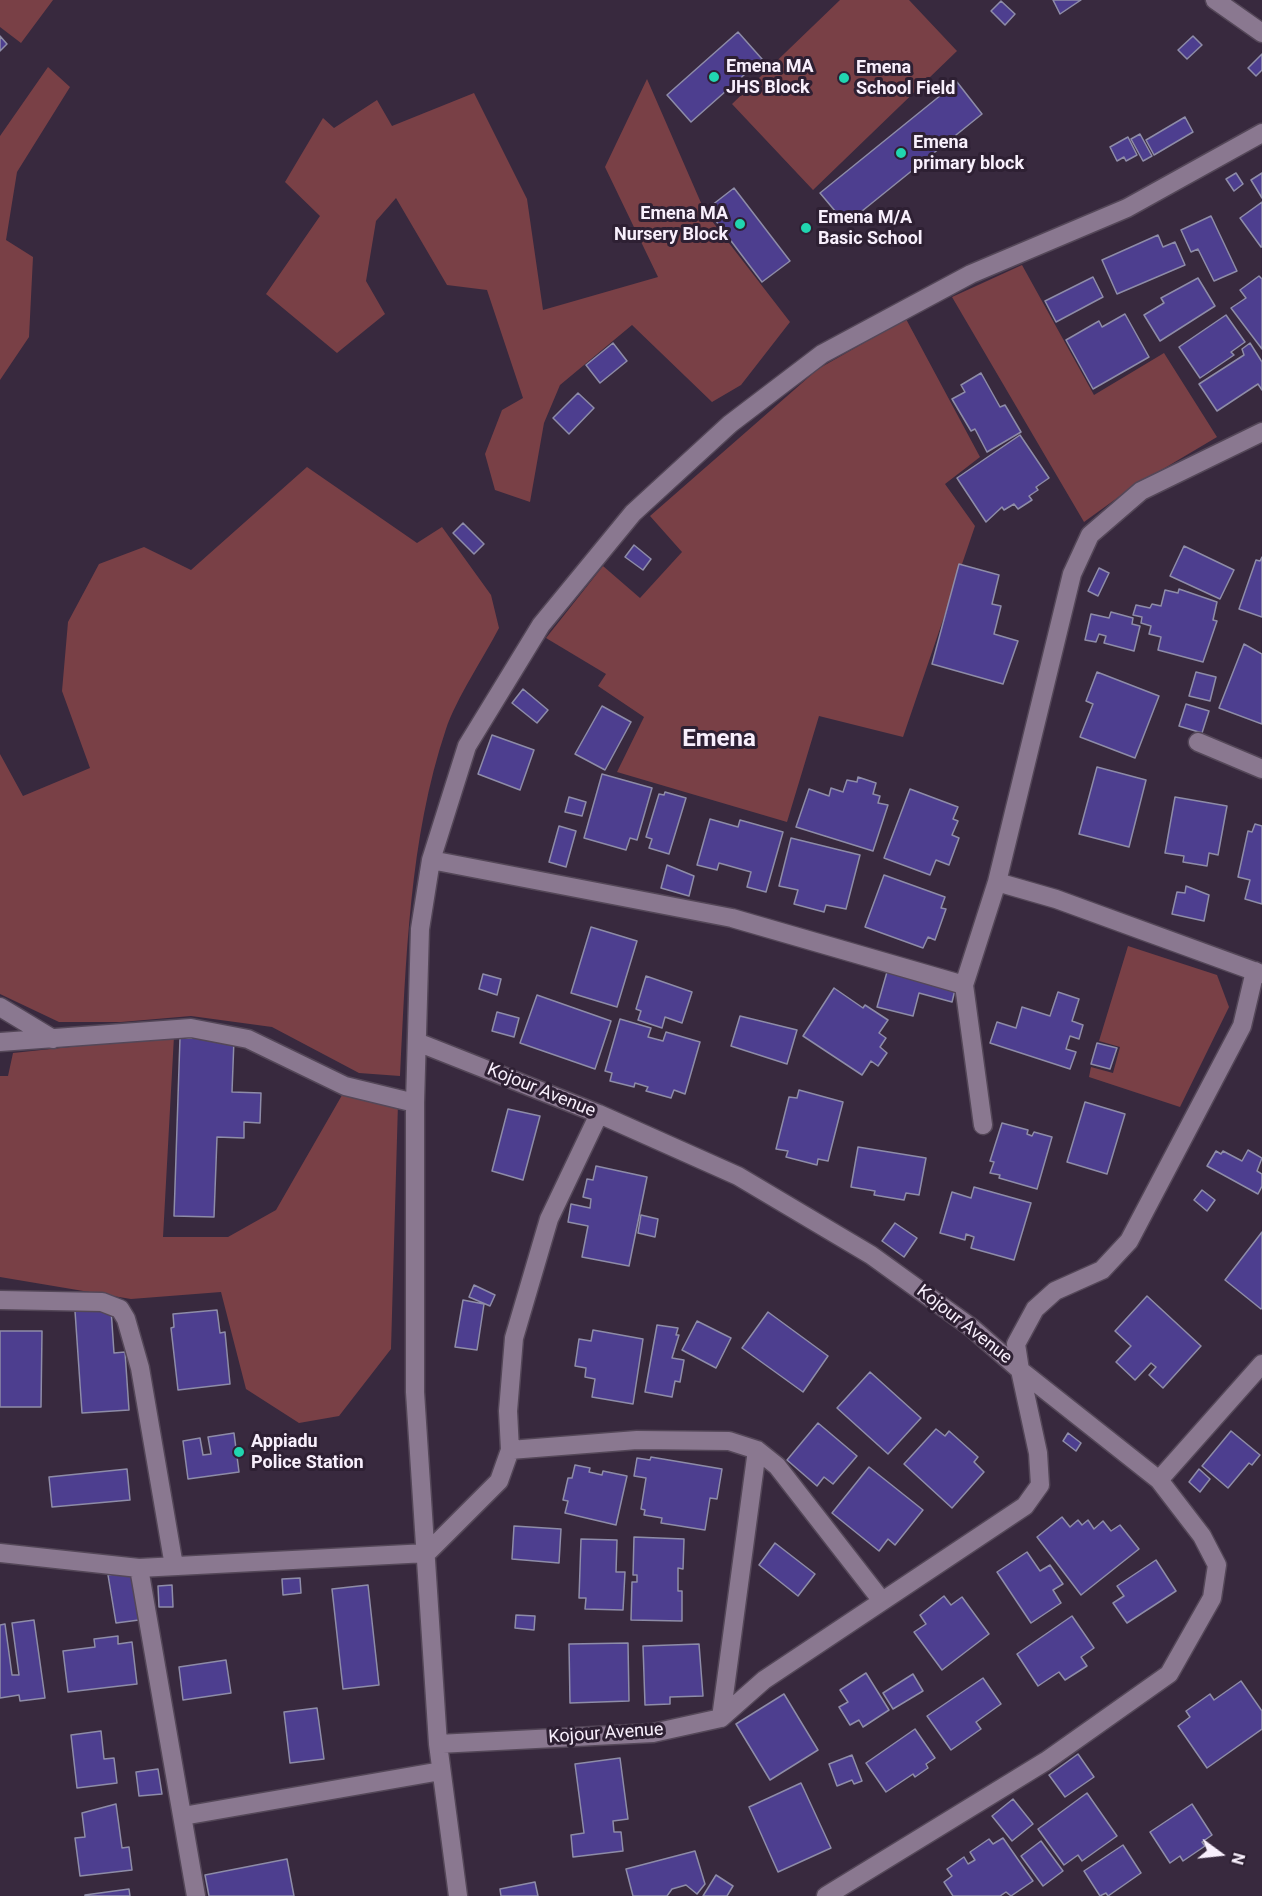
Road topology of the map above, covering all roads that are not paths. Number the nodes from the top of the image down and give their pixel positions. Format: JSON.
{"nodes":[{"id":1,"x":1215,"y":0,"type":"edge"},
{"id":2,"x":1262,"y":33,"type":"edge"},
{"id":3,"x":1262,"y":133,"type":"edge"},
{"id":4,"x":1262,"y":432,"type":"edge"},
{"id":5,"x":1198,"y":742,"type":"dead end"},
{"id":6,"x":1262,"y":768,"type":"edge"},
{"id":7,"x":431,"y":860,"type":"junction"},
{"id":8,"x":997,"y":882,"type":"junction"},
{"id":9,"x":1258,"y":973,"type":"edge"},
{"id":10,"x":964,"y":985,"type":"junction"},
{"id":11,"x":0,"y":1007,"type":"edge"},
{"id":12,"x":52,"y":1039,"type":"junction"},
{"id":13,"x":0,"y":1042,"type":"edge"},
{"id":14,"x":417,"y":1042,"type":"junction"},
{"id":15,"x":415,"y":1102,"type":"junction"},
{"id":16,"x":600,"y":1114,"type":"junction"},
{"id":17,"x":983,"y":1125,"type":"dead end"},
{"id":18,"x":0,"y":1300,"type":"edge"},
{"id":19,"x":1262,"y":1364,"type":"edge"},
{"id":20,"x":1020,"y":1370,"type":"junction"},
{"id":21,"x":510,"y":1450,"type":"junction"},
{"id":22,"x":757,"y":1450,"type":"junction"},
{"id":23,"x":1159,"y":1480,"type":"junction"},
{"id":24,"x":0,"y":1552,"type":"edge"},
{"id":25,"x":427,"y":1553,"type":"junction"},
{"id":26,"x":174,"y":1566,"type":"junction"},
{"id":27,"x":139,"y":1568,"type":"junction"},
{"id":28,"x":882,"y":1601,"type":"junction"},
{"id":29,"x":721,"y":1718,"type":"junction"},
{"id":30,"x":438,"y":1744,"type":"junction"},
{"id":31,"x":441,"y":1770,"type":"junction"},
{"id":32,"x":183,"y":1815,"type":"junction"},
{"id":33,"x":196,"y":1896,"type":"edge"},
{"id":34,"x":458,"y":1896,"type":"edge"},
{"id":35,"x":826,"y":1896,"type":"edge"}],
"edges":[{"from":1,"to":2,"type":"street"},
{"from":3,"to":7,"type":"street"},
{"from":4,"to":8,"type":"street"},
{"from":5,"to":6,"type":"street"},
{"from":7,"to":10,"type":"street"},
{"from":7,"to":14,"type":"street"},
{"from":8,"to":9,"type":"street"},
{"from":8,"to":10,"type":"street"},
{"from":9,"to":20,"type":"street"},
{"from":10,"to":17,"type":"street"},
{"from":11,"to":12,"type":"street"},
{"from":12,"to":13,"type":"street"},
{"from":12,"to":15,"type":"street"},
{"from":14,"to":15,"type":"street"},
{"from":14,"to":16,"type":"street","name":"Kojour Avenue"},
{"from":15,"to":25,"type":"street"},
{"from":16,"to":20,"type":"street","name":"Kojour Avenue"},
{"from":16,"to":21,"type":"street"},
{"from":18,"to":26,"type":"street"},
{"from":19,"to":23,"type":"street"},
{"from":20,"to":23,"type":"street"},
{"from":20,"to":28,"type":"street","name":"Kojour Avenue"},
{"from":21,"to":22,"type":"street"},
{"from":21,"to":25,"type":"street"},
{"from":22,"to":28,"type":"street"},
{"from":22,"to":29,"type":"street"},
{"from":23,"to":35,"type":"street"},
{"from":24,"to":27,"type":"street"},
{"from":25,"to":26,"type":"street"},
{"from":25,"to":30,"type":"street"},
{"from":26,"to":27,"type":"street"},
{"from":27,"to":32,"type":"street"},
{"from":28,"to":29,"type":"street","name":"Kojour Avenue"},
{"from":29,"to":30,"type":"street","name":"Kojour Avenue"},
{"from":30,"to":31,"type":"street"},
{"from":31,"to":32,"type":"street"},
{"from":31,"to":34,"type":"street"},
{"from":32,"to":33,"type":"street"}]}
